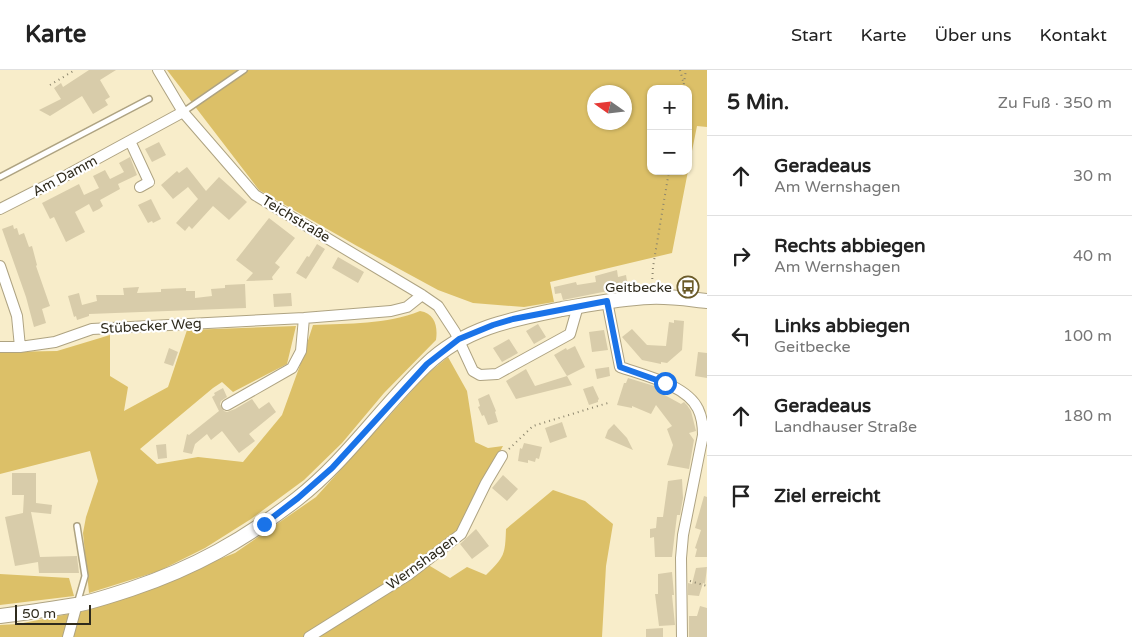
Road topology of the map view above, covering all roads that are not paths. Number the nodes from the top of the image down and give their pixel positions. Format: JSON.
{"nodes":[{"id":1,"x":158,"y":70,"type":"edge"},
{"id":2,"x":244,"y":70,"type":"edge"},
{"id":3,"x":149,"y":99,"type":"dead end"},
{"id":4,"x":183,"y":112,"type":"junction"},
{"id":5,"x":130,"y":141,"type":"junction"},
{"id":6,"x":0,"y":177,"type":"edge"},
{"id":7,"x":140,"y":186,"type":"dead end"},
{"id":8,"x":0,"y":209,"type":"edge"},
{"id":9,"x":0,"y":266,"type":"edge"},
{"id":10,"x":422,"y":295,"type":"junction"},
{"id":11,"x":607,"y":301,"type":"junction"},
{"id":12,"x":707,"y":301,"type":"edge"},
{"id":13,"x":578,"y":306,"type":"junction"},
{"id":14,"x":304,"y":318,"type":"junction"},
{"id":15,"x":459,"y":339,"type":"junction"},
{"id":16,"x":0,"y":347,"type":"edge"},
{"id":17,"x":20,"y":347,"type":"junction"},
{"id":18,"x":227,"y":405,"type":"dead end"},
{"id":19,"x":502,"y":456,"type":"road end"},
{"id":20,"x":76,"y":526,"type":"dead end"},
{"id":21,"x":77,"y":604,"type":"junction"},
{"id":22,"x":0,"y":616,"type":"edge"},
{"id":23,"x":68,"y":637,"type":"edge"},
{"id":24,"x":309,"y":637,"type":"edge"},
{"id":25,"x":682,"y":637,"type":"edge"}],
"edges":[{"from":1,"to":4,"type":"street","name":"Teichstraße"},
{"from":2,"to":4,"type":"lane"},
{"from":3,"to":6,"type":"lane"},
{"from":4,"to":5,"type":"street","name":"Am Damm"},
{"from":4,"to":10,"type":"street","name":"Teichstraße"},
{"from":5,"to":7,"type":"street"},
{"from":5,"to":8,"type":"street","name":"Am Damm"},
{"from":9,"to":17,"type":"street"},
{"from":10,"to":14,"type":"street","name":"Stübecker Weg"},
{"from":10,"to":15,"type":"street","name":"Teichstraße"},
{"from":11,"to":12,"type":"street"},
{"from":11,"to":13,"type":"street"},
{"from":11,"to":25,"type":"street"},
{"from":13,"to":15,"type":"street"},
{"from":13,"to":15,"type":"street","name":"Teichstraße"},
{"from":14,"to":17,"type":"street","name":"Stübecker Weg"},
{"from":14,"to":18,"type":"street"},
{"from":15,"to":21,"type":"street"},
{"from":16,"to":17,"type":"street","name":"Stübecker Weg"},
{"from":19,"to":24,"type":"street","name":"Wernshagen"},
{"from":20,"to":21,"type":"lane"},
{"from":21,"to":22,"type":"street"},
{"from":21,"to":23,"type":"street"}]}
